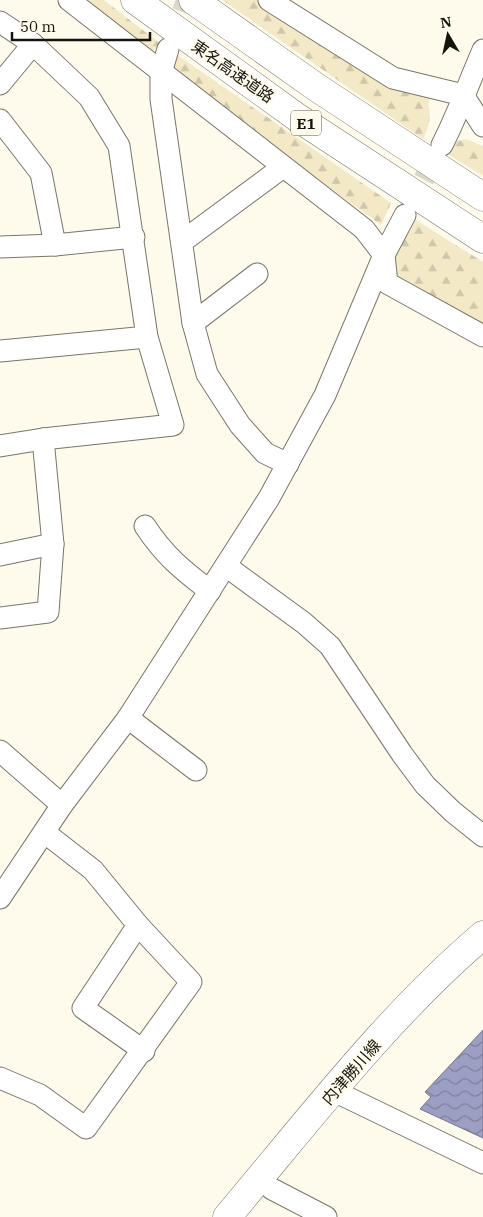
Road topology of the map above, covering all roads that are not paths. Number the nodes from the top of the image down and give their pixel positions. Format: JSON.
{"nodes":[{"id":1,"x":69,"y":0,"type":"edge"},
{"id":2,"x":135,"y":0,"type":"edge"},
{"id":3,"x":193,"y":0,"type":"edge"},
{"id":4,"x":269,"y":0,"type":"edge"},
{"id":5,"x":0,"y":22,"type":"edge"},
{"id":6,"x":34,"y":44,"type":"junction"},
{"id":7,"x":168,"y":49,"type":"tunnel mouth"},
{"id":8,"x":483,"y":50,"type":"edge"},
{"id":9,"x":162,"y":73,"type":"junction"},
{"id":10,"x":0,"y":84,"type":"edge"},
{"id":11,"x":463,"y":95,"type":"junction"},
{"id":12,"x":0,"y":120,"type":"edge"},
{"id":13,"x":483,"y":126,"type":"edge"},
{"id":14,"x":442,"y":145,"type":"tunnel mouth"},
{"id":15,"x":283,"y":167,"type":"junction"},
{"id":16,"x":483,"y":197,"type":"edge"},
{"id":17,"x":405,"y":215,"type":"tunnel mouth"},
{"id":18,"x":134,"y":237,"type":"junction"},
{"id":19,"x":483,"y":239,"type":"edge"},
{"id":20,"x":183,"y":241,"type":"junction"},
{"id":21,"x":55,"y":245,"type":"junction"},
{"id":22,"x":0,"y":247,"type":"edge"},
{"id":23,"x":384,"y":256,"type":"junction"},
{"id":24,"x":257,"y":274,"type":"dead end"},
{"id":25,"x":193,"y":323,"type":"junction"},
{"id":26,"x":483,"y":336,"type":"edge"},
{"id":27,"x":147,"y":337,"type":"junction"},
{"id":28,"x":0,"y":351,"type":"edge"},
{"id":29,"x":43,"y":439,"type":"junction"},
{"id":30,"x":0,"y":446,"type":"edge"},
{"id":31,"x":288,"y":464,"type":"junction"},
{"id":32,"x":145,"y":526,"type":"dead end"},
{"id":33,"x":53,"y":544,"type":"junction"},
{"id":34,"x":0,"y":555,"type":"edge"},
{"id":35,"x":226,"y":566,"type":"junction"},
{"id":36,"x":210,"y":591,"type":"junction"},
{"id":37,"x":0,"y":618,"type":"edge"},
{"id":38,"x":128,"y":718,"type":"junction"},
{"id":39,"x":0,"y":751,"type":"edge"},
{"id":40,"x":196,"y":770,"type":"dead end"},
{"id":41,"x":62,"y":805,"type":"junction"},
{"id":42,"x":44,"y":832,"type":"junction"},
{"id":43,"x":483,"y":836,"type":"edge"},
{"id":44,"x":0,"y":898,"type":"edge"},
{"id":45,"x":138,"y":925,"type":"junction"},
{"id":46,"x":483,"y":935,"type":"edge"},
{"id":47,"x":144,"y":1051,"type":"junction"},
{"id":48,"x":0,"y":1078,"type":"edge"},
{"id":49,"x":334,"y":1091,"type":"junction"},
{"id":50,"x":483,"y":1164,"type":"edge"},
{"id":51,"x":272,"y":1189,"type":"dead end"},
{"id":52,"x":226,"y":1217,"type":"edge"},
{"id":53,"x":326,"y":1217,"type":"edge"}],
"edges":[{"from":1,"to":9,"type":"street"},
{"from":2,"to":19,"type":"main road","name":"東名高速道路","number":"E1"},
{"from":3,"to":16,"type":"main road","number":"E1"},
{"from":4,"to":11,"type":"street"},
{"from":5,"to":6,"type":"street"},
{"from":6,"to":10,"type":"street"},
{"from":6,"to":18,"type":"street"},
{"from":7,"to":9,"type":"street"},
{"from":8,"to":11,"type":"street"},
{"from":9,"to":15,"type":"street"},
{"from":9,"to":20,"type":"street"},
{"from":11,"to":13,"type":"street"},
{"from":11,"to":14,"type":"street"},
{"from":12,"to":21,"type":"street"},
{"from":15,"to":20,"type":"street"},
{"from":15,"to":23,"type":"street"},
{"from":17,"to":23,"type":"street"},
{"from":18,"to":21,"type":"street"},
{"from":18,"to":27,"type":"street"},
{"from":20,"to":25,"type":"street"},
{"from":21,"to":22,"type":"street"},
{"from":23,"to":26,"type":"street"},
{"from":23,"to":31,"type":"street"},
{"from":24,"to":25,"type":"street"},
{"from":25,"to":31,"type":"street"},
{"from":27,"to":28,"type":"street"},
{"from":27,"to":29,"type":"street"},
{"from":29,"to":30,"type":"street"},
{"from":29,"to":33,"type":"street"},
{"from":31,"to":35,"type":"street"},
{"from":32,"to":36,"type":"street"},
{"from":33,"to":34,"type":"street"},
{"from":33,"to":37,"type":"street"},
{"from":35,"to":36,"type":"street"},
{"from":35,"to":43,"type":"street"},
{"from":36,"to":38,"type":"street"},
{"from":38,"to":40,"type":"street"},
{"from":38,"to":41,"type":"street"},
{"from":39,"to":41,"type":"street"},
{"from":41,"to":42,"type":"street"},
{"from":42,"to":44,"type":"street"},
{"from":42,"to":45,"type":"street"},
{"from":45,"to":47,"type":"street"},
{"from":45,"to":47,"type":"street"},
{"from":46,"to":49,"type":"main road","name":"内津勝川線"},
{"from":47,"to":48,"type":"street"},
{"from":49,"to":50,"type":"street"},
{"from":49,"to":52,"type":"main road","name":"内津勝川線"},
{"from":51,"to":53,"type":"street"}]}
